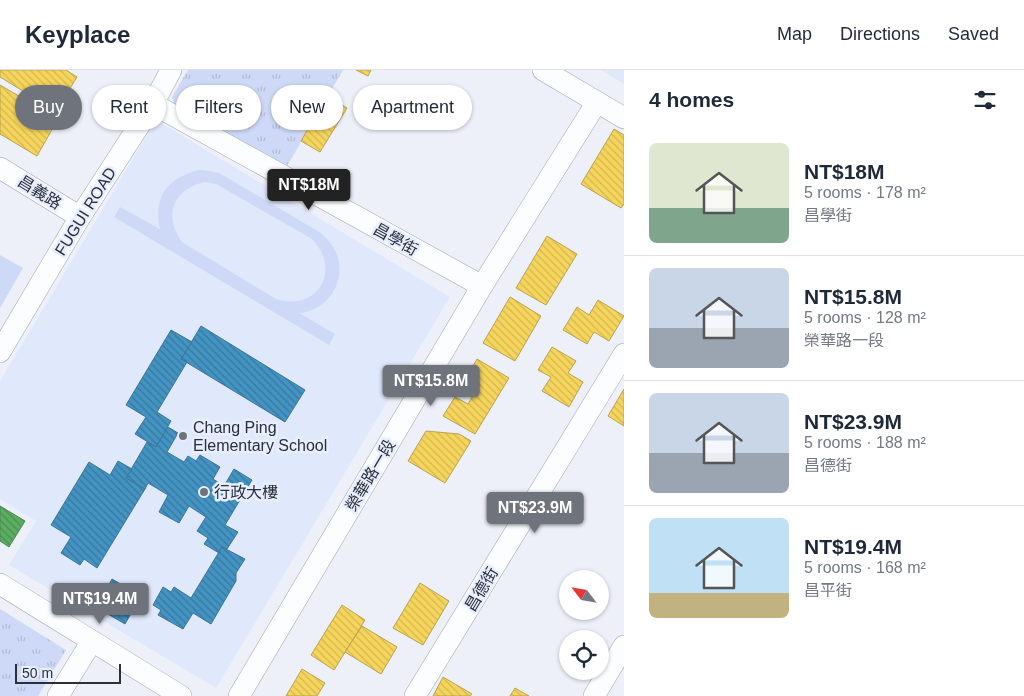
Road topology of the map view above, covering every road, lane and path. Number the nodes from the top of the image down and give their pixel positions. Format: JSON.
{"nodes":[{"id":1,"x":172,"y":70,"type":"edge"},
{"id":2,"x":543,"y":70,"type":"edge"},
{"id":3,"x":164,"y":85,"type":"edge"},
{"id":4,"x":597,"y":102,"type":"junction"},
{"id":5,"x":166,"y":111,"type":"edge"},
{"id":6,"x":624,"y":118,"type":"edge"},
{"id":7,"x":136,"y":130,"type":"edge"},
{"id":8,"x":0,"y":168,"type":"edge"},
{"id":9,"x":80,"y":217,"type":"junction"},
{"id":10,"x":482,"y":286,"type":"junction"},
{"id":11,"x":0,"y":352,"type":"edge"},
{"id":12,"x":624,"y":354,"type":"edge"},
{"id":13,"x":0,"y":584,"type":"edge"},
{"id":14,"x":92,"y":641,"type":"junction"},
{"id":15,"x":623,"y":651,"type":"edge"},
{"id":16,"x":58,"y":696,"type":"edge"},
{"id":17,"x":181,"y":696,"type":"edge"},
{"id":18,"x":239,"y":696,"type":"edge"},
{"id":19,"x":415,"y":696,"type":"edge"},
{"id":20,"x":594,"y":696,"type":"edge"}],
"edges":[{"from":1,"to":3,"type":"street","name":"FUGUI ROAD"},
{"from":2,"to":4,"type":"street"},
{"from":4,"to":6,"type":"street"},
{"from":4,"to":10,"type":"street","name":"榮華路一段"},
{"from":5,"to":10,"type":"street","name":"昌學街"},
{"from":7,"to":9,"type":"street","name":"FUGUI ROAD"},
{"from":8,"to":9,"type":"street","name":"昌義路"},
{"from":9,"to":11,"type":"street","name":"FUGUI ROAD"},
{"from":10,"to":18,"type":"street","name":"榮華路一段"},
{"from":12,"to":19,"type":"street","name":"昌德街"},
{"from":13,"to":14,"type":"street"},
{"from":14,"to":16,"type":"street"},
{"from":14,"to":17,"type":"street"},
{"from":15,"to":20,"type":"street"}]}
